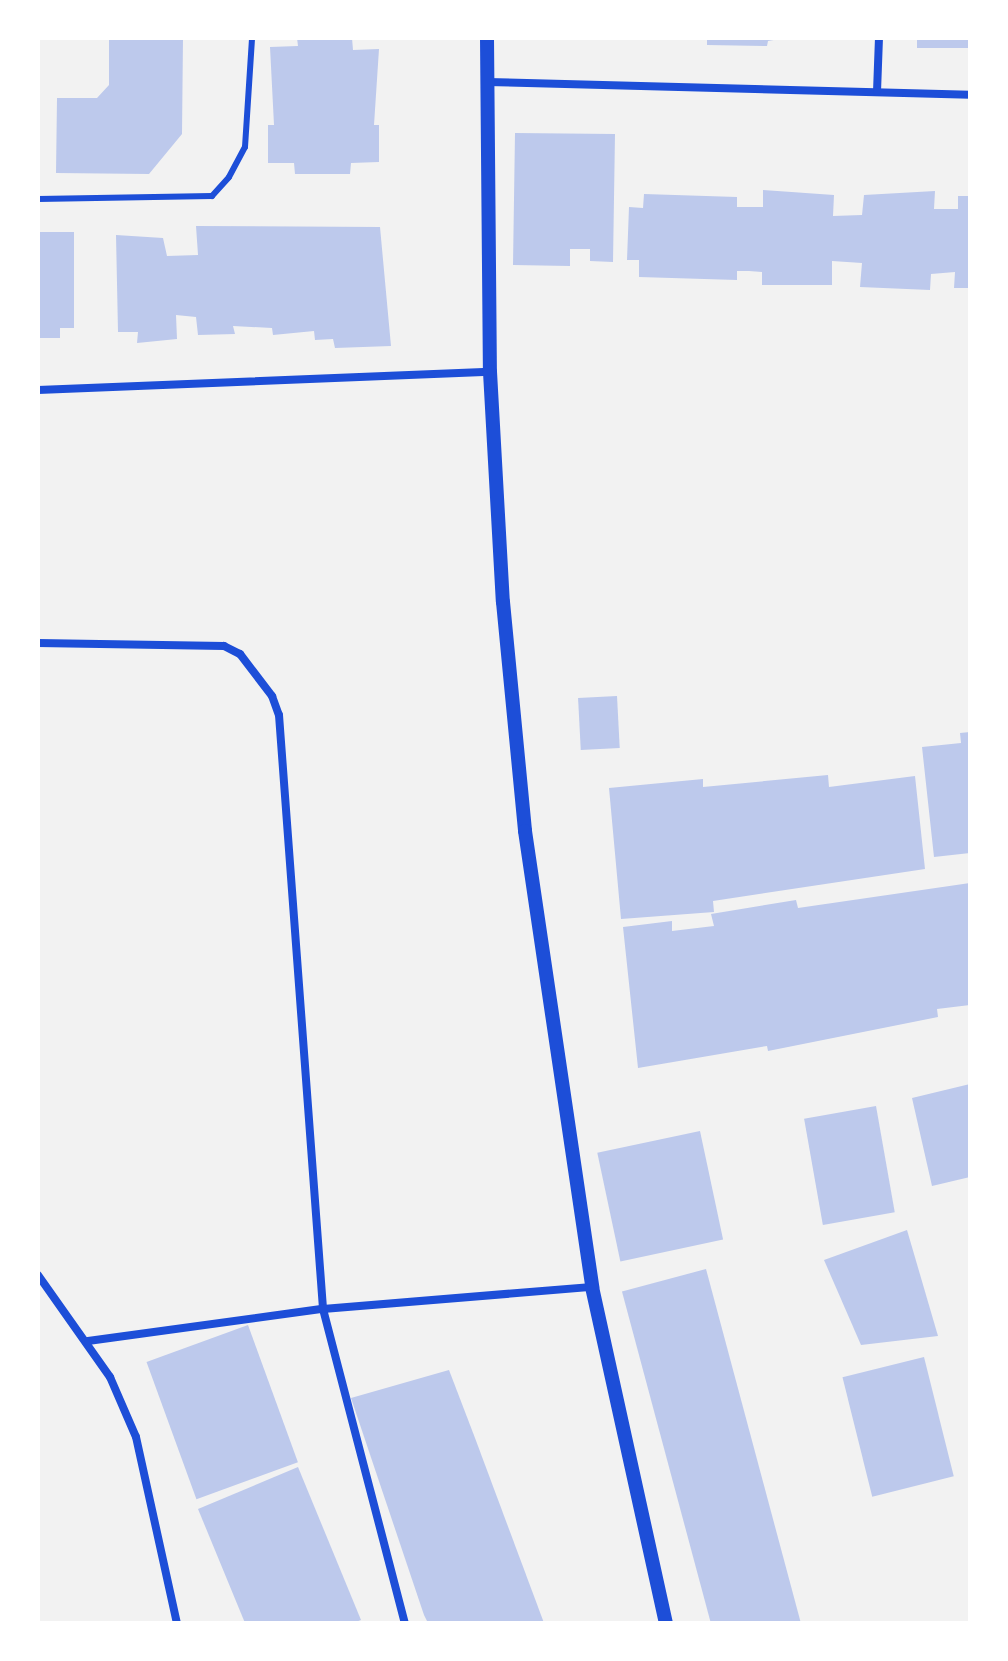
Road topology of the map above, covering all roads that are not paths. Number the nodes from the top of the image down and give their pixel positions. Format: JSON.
{"nodes":[{"id":1,"x":252,"y":38,"type":"edge"},
{"id":2,"x":487,"y":38,"type":"edge"},
{"id":3,"x":879,"y":38,"type":"edge"},
{"id":4,"x":486,"y":82,"type":"junction"},
{"id":5,"x":877,"y":92,"type":"junction"},
{"id":6,"x":970,"y":95,"type":"edge"},
{"id":7,"x":38,"y":199,"type":"edge"},
{"id":8,"x":490,"y":372,"type":"junction"},
{"id":9,"x":38,"y":390,"type":"edge"},
{"id":10,"x":38,"y":643,"type":"edge"},
{"id":11,"x":38,"y":1275,"type":"edge"},
{"id":12,"x":592,"y":1287,"type":"junction"},
{"id":13,"x":323,"y":1309,"type":"junction"},
{"id":14,"x":88,"y":1341,"type":"junction"},
{"id":15,"x":177,"y":1623,"type":"edge"},
{"id":16,"x":405,"y":1623,"type":"edge"},
{"id":17,"x":666,"y":1623,"type":"edge"}],
"edges":[{"from":1,"to":7,"type":"lane"},
{"from":2,"to":4,"type":"street"},
{"from":3,"to":5,"type":"street"},
{"from":4,"to":5,"type":"street"},
{"from":4,"to":8,"type":"street"},
{"from":5,"to":6,"type":"street"},
{"from":8,"to":9,"type":"street"},
{"from":8,"to":12,"type":"street"},
{"from":10,"to":13,"type":"street"},
{"from":11,"to":14,"type":"street"},
{"from":12,"to":13,"type":"street"},
{"from":12,"to":17,"type":"street"},
{"from":13,"to":14,"type":"street"},
{"from":13,"to":16,"type":"street"},
{"from":14,"to":15,"type":"street"}]}
